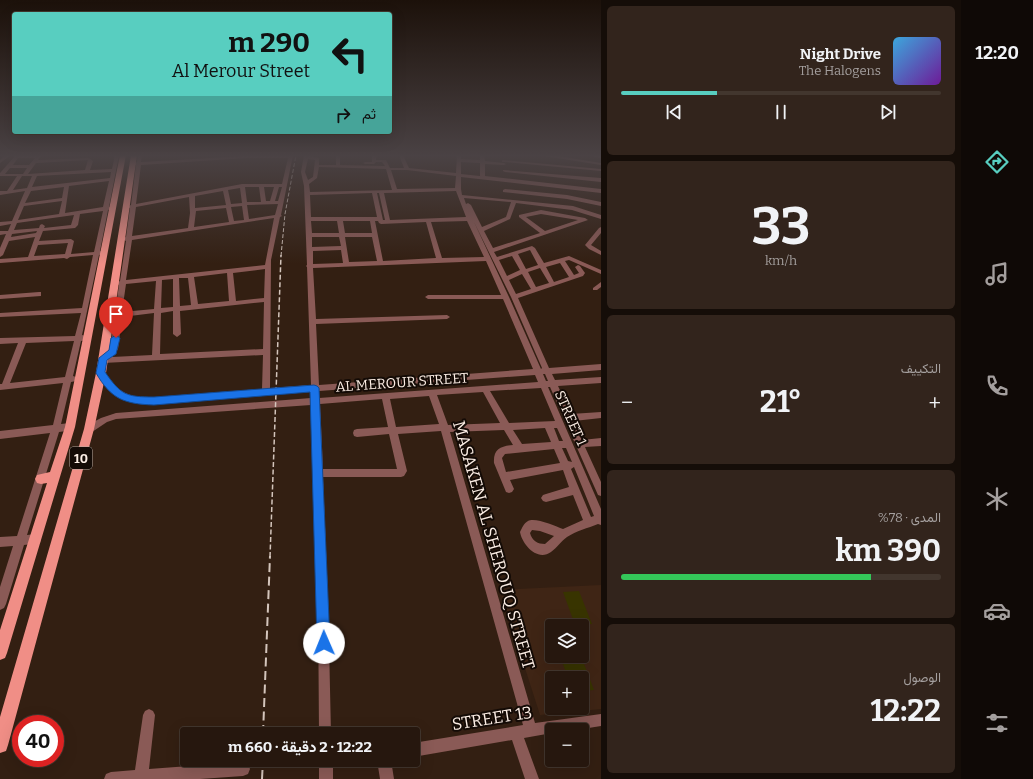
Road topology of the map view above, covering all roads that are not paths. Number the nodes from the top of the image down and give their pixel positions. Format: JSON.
{"nodes":[{"id":1,"x":15,"y":191,"type":"edge"},
{"id":2,"x":27,"y":191,"type":"edge"},
{"id":3,"x":46,"y":191,"type":"edge"},
{"id":4,"x":66,"y":191,"type":"edge"},
{"id":5,"x":111,"y":191,"type":"edge"},
{"id":6,"x":112,"y":191,"type":"edge"},
{"id":7,"x":133,"y":191,"type":"edge"},
{"id":8,"x":214,"y":191,"type":"edge"},
{"id":9,"x":225,"y":191,"type":"edge"},
{"id":10,"x":243,"y":191,"type":"edge"},
{"id":11,"x":262,"y":191,"type":"edge"},
{"id":12,"x":275,"y":191,"type":"edge"},
{"id":13,"x":284,"y":191,"type":"edge"},
{"id":14,"x":379,"y":191,"type":"edge"},
{"id":15,"x":381,"y":191,"type":"edge"},
{"id":16,"x":417,"y":191,"type":"edge"},
{"id":17,"x":505,"y":191,"type":"edge"},
{"id":18,"x":515,"y":191,"type":"edge"},
{"id":19,"x":9,"y":192,"type":"joint"},
{"id":20,"x":374,"y":192,"type":"junction"},
{"id":21,"x":460,"y":192,"type":"junction"},
{"id":22,"x":0,"y":193,"type":"edge"},
{"id":23,"x":307,"y":194,"type":"joint"},
{"id":24,"x":534,"y":194,"type":"junction"},
{"id":25,"x":192,"y":196,"type":"junction"},
{"id":26,"x":65,"y":199,"type":"junction"},
{"id":27,"x":503,"y":200,"type":"junction"},
{"id":28,"x":514,"y":201,"type":"junction"},
{"id":29,"x":44,"y":202,"type":"junction"},
{"id":30,"x":272,"y":202,"type":"junction"},
{"id":31,"x":281,"y":202,"type":"junction"},
{"id":32,"x":264,"y":203,"type":"junction"},
{"id":33,"x":535,"y":203,"type":"junction"},
{"id":34,"x":245,"y":204,"type":"junction"},
{"id":35,"x":601,"y":204,"type":"edge"},
{"id":36,"x":22,"y":205,"type":"junction"},
{"id":37,"x":228,"y":206,"type":"junction"},
{"id":38,"x":130,"y":207,"type":"junction"},
{"id":39,"x":109,"y":208,"type":"junction"},
{"id":40,"x":193,"y":210,"type":"junction"},
{"id":41,"x":536,"y":212,"type":"junction"},
{"id":42,"x":77,"y":213,"type":"junction"},
{"id":43,"x":62,"y":215,"type":"junction"},
{"id":44,"x":279,"y":216,"type":"junction"},
{"id":45,"x":521,"y":216,"type":"junction"},
{"id":46,"x":601,"y":217,"type":"edge"},
{"id":47,"x":45,"y":218,"type":"junction"},
{"id":48,"x":508,"y":218,"type":"junction"},
{"id":49,"x":308,"y":219,"type":"junction"},
{"id":50,"x":340,"y":219,"type":"junction"},
{"id":51,"x":372,"y":219,"type":"junction"},
{"id":52,"x":380,"y":219,"type":"junction"},
{"id":53,"x":428,"y":220,"type":"junction"},
{"id":54,"x":469,"y":220,"type":"junction"},
{"id":55,"x":247,"y":221,"type":"junction"},
{"id":56,"x":16,"y":222,"type":"junction"},
{"id":57,"x":388,"y":222,"type":"junction"},
{"id":58,"x":232,"y":223,"type":"junction"},
{"id":59,"x":0,"y":224,"type":"edge"},
{"id":60,"x":191,"y":229,"type":"junction"},
{"id":61,"x":601,"y":229,"type":"edge"},
{"id":62,"x":481,"y":230,"type":"junction"},
{"id":63,"x":40,"y":231,"type":"junction"},
{"id":64,"x":11,"y":232,"type":"junction"},
{"id":65,"x":0,"y":233,"type":"edge"},
{"id":66,"x":544,"y":233,"type":"junction"},
{"id":67,"x":374,"y":234,"type":"junction"},
{"id":68,"x":308,"y":235,"type":"junction"},
{"id":69,"x":326,"y":235,"type":"junction"},
{"id":70,"x":342,"y":235,"type":"junction"},
{"id":71,"x":8,"y":239,"type":"junction"},
{"id":72,"x":125,"y":239,"type":"junction"},
{"id":73,"x":36,"y":243,"type":"junction"},
{"id":74,"x":344,"y":248,"type":"junction"},
{"id":75,"x":309,"y":249,"type":"junction"},
{"id":76,"x":328,"y":249,"type":"junction"},
{"id":77,"x":491,"y":251,"type":"junction"},
{"id":78,"x":601,"y":252,"type":"edge"},
{"id":79,"x":101,"y":253,"type":"junction"},
{"id":80,"x":514,"y":253,"type":"junction"},
{"id":81,"x":0,"y":255,"type":"edge"},
{"id":82,"x":67,"y":256,"type":"junction"},
{"id":83,"x":30,"y":259,"type":"junction"},
{"id":84,"x":491,"y":259,"type":"junction"},
{"id":85,"x":440,"y":260,"type":"junction"},
{"id":86,"x":561,"y":260,"type":"junction"},
{"id":87,"x":0,"y":261,"type":"edge"},
{"id":88,"x":380,"y":263,"type":"junction"},
{"id":89,"x":346,"y":264,"type":"junction"},
{"id":90,"x":542,"y":265,"type":"junction"},
{"id":91,"x":309,"y":266,"type":"junction"},
{"id":92,"x":267,"y":267,"type":"junction"},
{"id":93,"x":578,"y":267,"type":"dead end"},
{"id":94,"x":230,"y":271,"type":"junction"},
{"id":95,"x":524,"y":271,"type":"junction"},
{"id":96,"x":601,"y":272,"type":"edge"},
{"id":97,"x":191,"y":276,"type":"junction"},
{"id":98,"x":176,"y":278,"type":"junction"},
{"id":99,"x":573,"y":278,"type":"junction"},
{"id":100,"x":159,"y":279,"type":"junction"},
{"id":101,"x":505,"y":279,"type":"junction"},
{"id":102,"x":119,"y":283,"type":"junction"},
{"id":103,"x":601,"y":284,"type":"edge"},
{"id":104,"x":553,"y":285,"type":"junction"},
{"id":105,"x":596,"y":289,"type":"dead end"},
{"id":106,"x":534,"y":291,"type":"junction"},
{"id":107,"x":39,"y":294,"type":"dead end"},
{"id":108,"x":0,"y":297,"type":"edge"},
{"id":109,"x":428,"y":297,"type":"dead end"},
{"id":110,"x":506,"y":297,"type":"junction"},
{"id":111,"x":514,"y":297,"type":"junction"},
{"id":112,"x":267,"y":300,"type":"junction"},
{"id":113,"x":233,"y":302,"type":"junction"},
{"id":114,"x":195,"y":307,"type":"junction"},
{"id":115,"x":177,"y":309,"type":"junction"},
{"id":116,"x":85,"y":310,"type":"junction"},
{"id":117,"x":158,"y":311,"type":"junction"},
{"id":118,"x":0,"y":315,"type":"edge"},
{"id":119,"x":114,"y":315,"type":"junction"},
{"id":120,"x":447,"y":317,"type":"dead end"},
{"id":121,"x":312,"y":322,"type":"junction"},
{"id":122,"x":177,"y":334,"type":"dead end"},
{"id":123,"x":83,"y":338,"type":"junction"},
{"id":124,"x":23,"y":340,"type":"junction"},
{"id":125,"x":0,"y":341,"type":"edge"},
{"id":126,"x":266,"y":352,"type":"junction"},
{"id":127,"x":156,"y":357,"type":"junction"},
{"id":128,"x":103,"y":359,"type":"junction"},
{"id":129,"x":601,"y":367,"type":"edge"},
{"id":130,"x":537,"y":371,"type":"junction"},
{"id":131,"x":547,"y":371,"type":"junction"},
{"id":132,"x":101,"y":373,"type":"junction"},
{"id":133,"x":80,"y":378,"type":"junction"},
{"id":134,"x":69,"y":380,"type":"junction"},
{"id":135,"x":601,"y":380,"type":"edge"},
{"id":136,"x":552,"y":383,"type":"junction"},
{"id":137,"x":542,"y":384,"type":"junction"},
{"id":138,"x":2,"y":387,"type":"edge"},
{"id":139,"x":314,"y":388,"type":"junction"},
{"id":140,"x":485,"y":388,"type":"junction"},
{"id":141,"x":266,"y":392,"type":"junction"},
{"id":142,"x":432,"y":393,"type":"junction"},
{"id":143,"x":233,"y":395,"type":"junction"},
{"id":144,"x":385,"y":396,"type":"junction"},
{"id":145,"x":315,"y":402,"type":"junction"},
{"id":146,"x":233,"y":408,"type":"junction"},
{"id":147,"x":601,"y":416,"type":"edge"},
{"id":148,"x":568,"y":418,"type":"junction"},
{"id":149,"x":548,"y":424,"type":"junction"},
{"id":150,"x":560,"y":424,"type":"junction"},
{"id":151,"x":506,"y":426,"type":"junction"},
{"id":152,"x":70,"y":427,"type":"junction"},
{"id":153,"x":444,"y":428,"type":"junction"},
{"id":154,"x":56,"y":429,"type":"junction"},
{"id":155,"x":89,"y":429,"type":"junction"},
{"id":156,"x":393,"y":431,"type":"junction"},
{"id":157,"x":357,"y":433,"type":"dead end"},
{"id":158,"x":0,"y":435,"type":"edge"},
{"id":159,"x":601,"y":442,"type":"edge"},
{"id":160,"x":568,"y":444,"type":"junction"},
{"id":161,"x":579,"y":444,"type":"junction"},
{"id":162,"x":557,"y":445,"type":"junction"},
{"id":163,"x":519,"y":448,"type":"junction"},
{"id":164,"x":577,"y":464,"type":"junction"},
{"id":165,"x":565,"y":466,"type":"junction"},
{"id":166,"x":597,"y":472,"type":"edge"},
{"id":167,"x":318,"y":473,"type":"junction"},
{"id":168,"x":504,"y":477,"type":"junction"},
{"id":169,"x":55,"y":478,"type":"junction"},
{"id":170,"x":41,"y":479,"type":"junction"},
{"id":171,"x":509,"y":489,"type":"dead end"},
{"id":172,"x":575,"y":490,"type":"junction"},
{"id":173,"x":601,"y":492,"type":"edge"},
{"id":174,"x":546,"y":498,"type":"dead end"},
{"id":175,"x":601,"y":519,"type":"edge"},
{"id":176,"x":589,"y":523,"type":"junction"},
{"id":177,"x":563,"y":534,"type":"dead end"},
{"id":178,"x":36,"y":539,"type":"junction"},
{"id":179,"x":20,"y":541,"type":"junction"},
{"id":180,"x":0,"y":542,"type":"edge"},
{"id":181,"x":0,"y":604,"type":"edge"},
{"id":182,"x":0,"y":653,"type":"edge"},
{"id":183,"x":148,"y":715,"type":"dead end"},
{"id":184,"x":601,"y":720,"type":"edge"},
{"id":185,"x":325,"y":727,"type":"edge"},
{"id":186,"x":531,"y":730,"type":"junction"},
{"id":187,"x":516,"y":732,"type":"junction"},
{"id":188,"x":0,"y":745,"type":"edge"},
{"id":189,"x":420,"y":749,"type":"edge"},
{"id":190,"x":326,"y":767,"type":"edge"},
{"id":191,"x":385,"y":767,"type":"edge"},
{"id":192,"x":243,"y":769,"type":"dead end"},
{"id":193,"x":141,"y":777,"type":"junction"},
{"id":194,"x":111,"y":779,"type":"edge"},
{"id":195,"x":326,"y":779,"type":"edge"},
{"id":196,"x":387,"y":779,"type":"edge"},
{"id":197,"x":532,"y":779,"type":"edge"}],
"edges":[{"from":1,"to":19,"type":"street"},
{"from":2,"to":36,"type":"street"},
{"from":3,"to":29,"type":"street"},
{"from":4,"to":26,"type":"street"},
{"from":5,"to":39,"type":"street"},
{"from":6,"to":39,"type":"main road","number":"10"},
{"from":7,"to":38,"type":"main road","number":"10"},
{"from":8,"to":25,"type":"street"},
{"from":9,"to":37,"type":"street"},
{"from":10,"to":34,"type":"street"},
{"from":11,"to":32,"type":"street"},
{"from":12,"to":30,"type":"street"},
{"from":13,"to":31,"type":"street"},
{"from":14,"to":20,"type":"street"},
{"from":15,"to":57,"type":"street"},
{"from":16,"to":21,"type":"street"},
{"from":17,"to":27,"type":"street"},
{"from":18,"to":24,"type":"street"},
{"from":19,"to":22,"type":"street"},
{"from":20,"to":23,"type":"street"},
{"from":20,"to":52,"type":"street"},
{"from":21,"to":27,"type":"street"},
{"from":21,"to":54,"type":"street"},
{"from":21,"to":62,"type":"street"},
{"from":23,"to":49,"type":"street"},
{"from":24,"to":33,"type":"street"},
{"from":24,"to":35,"type":"street"},
{"from":25,"to":38,"type":"street"},
{"from":25,"to":40,"type":"street"},
{"from":26,"to":29,"type":"street"},
{"from":26,"to":43,"type":"street"},
{"from":27,"to":28,"type":"street"},
{"from":28,"to":33,"type":"street"},
{"from":28,"to":48,"type":"street"},
{"from":29,"to":36,"type":"street"},
{"from":30,"to":31,"type":"street"},
{"from":30,"to":32,"type":"street"},
{"from":31,"to":44,"type":"street"},
{"from":32,"to":34,"type":"street"},
{"from":33,"to":41,"type":"street"},
{"from":33,"to":46,"type":"street"},
{"from":34,"to":37,"type":"street"},
{"from":34,"to":55,"type":"street"},
{"from":36,"to":56,"type":"street"},
{"from":37,"to":40,"type":"street"},
{"from":37,"to":58,"type":"street"},
{"from":38,"to":72,"type":"main road","number":"10"},
{"from":39,"to":42,"type":"street"},
{"from":39,"to":79,"type":"main road","number":"10"},
{"from":40,"to":60,"type":"street"},
{"from":41,"to":45,"type":"street"},
{"from":41,"to":66,"type":"street"},
{"from":42,"to":43,"type":"street"},
{"from":42,"to":63,"type":"street"},
{"from":43,"to":47,"type":"street"},
{"from":44,"to":55,"type":"street"},
{"from":44,"to":92,"type":"street"},
{"from":45,"to":48,"type":"street"},
{"from":45,"to":66,"type":"street"},
{"from":47,"to":56,"type":"street"},
{"from":47,"to":63,"type":"street"},
{"from":48,"to":62,"type":"street"},
{"from":49,"to":50,"type":"street"},
{"from":49,"to":68,"type":"street"},
{"from":50,"to":51,"type":"street"},
{"from":50,"to":70,"type":"street"},
{"from":51,"to":52,"type":"street"},
{"from":51,"to":67,"type":"street"},
{"from":52,"to":57,"type":"street"},
{"from":53,"to":54,"type":"street"},
{"from":53,"to":57,"type":"street"},
{"from":53,"to":85,"type":"street"},
{"from":54,"to":84,"type":"street"},
{"from":55,"to":58,"type":"street"},
{"from":56,"to":59,"type":"street"},
{"from":56,"to":64,"type":"street"},
{"from":58,"to":60,"type":"street"},
{"from":60,"to":72,"type":"street"},
{"from":61,"to":78,"type":"street"},
{"from":62,"to":77,"type":"street"},
{"from":63,"to":64,"type":"street"},
{"from":63,"to":71,"type":"street"},
{"from":63,"to":73,"type":"street"},
{"from":64,"to":65,"type":"street"},
{"from":64,"to":71,"type":"street"},
{"from":66,"to":77,"type":"street"},
{"from":67,"to":70,"type":"street"},
{"from":67,"to":88,"type":"street"},
{"from":68,"to":69,"type":"street"},
{"from":68,"to":75,"type":"street"},
{"from":69,"to":70,"type":"street"},
{"from":69,"to":76,"type":"street"},
{"from":70,"to":74,"type":"street"},
{"from":71,"to":81,"type":"street"},
{"from":72,"to":102,"type":"main road","number":"10"},
{"from":73,"to":82,"type":"street"},
{"from":73,"to":83,"type":"street"},
{"from":74,"to":76,"type":"street"},
{"from":74,"to":89,"type":"street"},
{"from":75,"to":76,"type":"street"},
{"from":75,"to":91,"type":"street"},
{"from":77,"to":84,"type":"street"},
{"from":79,"to":82,"type":"street"},
{"from":79,"to":116,"type":"street"},
{"from":79,"to":123,"type":"main road","number":"10"},
{"from":80,"to":84,"type":"street"},
{"from":80,"to":90,"type":"street"},
{"from":80,"to":95,"type":"street"},
{"from":82,"to":83,"type":"street"},
{"from":83,"to":87,"type":"street"},
{"from":84,"to":85,"type":"street"},
{"from":84,"to":101,"type":"street","name":"STREET 1"},
{"from":84,"to":110,"type":"street","name":"STREET 1"},
{"from":85,"to":88,"type":"street"},
{"from":86,"to":90,"type":"street"},
{"from":86,"to":96,"type":"street"},
{"from":86,"to":99,"type":"street"},
{"from":88,"to":89,"type":"street"},
{"from":89,"to":91,"type":"street"},
{"from":90,"to":95,"type":"street"},
{"from":90,"to":104,"type":"street"},
{"from":91,"to":121,"type":"street"},
{"from":92,"to":94,"type":"street"},
{"from":92,"to":112,"type":"street"},
{"from":93,"to":99,"type":"street"},
{"from":94,"to":97,"type":"street"},
{"from":94,"to":113,"type":"street"},
{"from":95,"to":101,"type":"street"},
{"from":95,"to":106,"type":"street"},
{"from":97,"to":98,"type":"street"},
{"from":97,"to":114,"type":"street"},
{"from":98,"to":100,"type":"street"},
{"from":98,"to":115,"type":"street"},
{"from":99,"to":104,"type":"street"},
{"from":100,"to":102,"type":"street"},
{"from":100,"to":117,"type":"street"},
{"from":101,"to":111,"type":"street","name":"STREET 1"},
{"from":102,"to":119,"type":"main road","number":"10"},
{"from":103,"to":105,"type":"street"},
{"from":104,"to":106,"type":"street"},
{"from":106,"to":111,"type":"street"},
{"from":107,"to":108,"type":"street"},
{"from":109,"to":110,"type":"street"},
{"from":110,"to":130,"type":"street","name":"STREET 1"},
{"from":111,"to":131,"type":"street","name":"STREET 1"},
{"from":112,"to":113,"type":"street"},
{"from":112,"to":126,"type":"street"},
{"from":113,"to":114,"type":"street"},
{"from":114,"to":115,"type":"street"},
{"from":115,"to":117,"type":"street"},
{"from":115,"to":122,"type":"street"},
{"from":116,"to":118,"type":"street"},
{"from":116,"to":123,"type":"street"},
{"from":117,"to":119,"type":"street"},
{"from":117,"to":127,"type":"street"},
{"from":119,"to":128,"type":"main road","number":"10"},
{"from":120,"to":121,"type":"street"},
{"from":121,"to":139,"type":"street"},
{"from":123,"to":124,"type":"street"},
{"from":123,"to":133,"type":"main road","number":"10"},
{"from":123,"to":134,"type":"street"},
{"from":124,"to":125,"type":"street"},
{"from":124,"to":138,"type":"street"},
{"from":126,"to":127,"type":"street"},
{"from":126,"to":141,"type":"street"},
{"from":127,"to":128,"type":"street"},
{"from":128,"to":132,"type":"main road","number":"10"},
{"from":129,"to":131,"type":"street","name":"AL MEROUR STREET"},
{"from":130,"to":131,"type":"street","name":"AL MEROUR STREET"},
{"from":130,"to":137,"type":"street","name":"STREET 1"},
{"from":130,"to":139,"type":"street","name":"AL MEROUR STREET"},
{"from":131,"to":136,"type":"street","name":"STREET 1"},
{"from":132,"to":143,"type":"street","name":"AL MEROUR STREET"},
{"from":132,"to":155,"type":"main road","number":"10"},
{"from":133,"to":134,"type":"street"},
{"from":133,"to":152,"type":"main road","number":"10"},
{"from":134,"to":138,"type":"street"},
{"from":134,"to":154,"type":"street"},
{"from":135,"to":136,"type":"street","name":"AL MEROUR STREET"},
{"from":136,"to":137,"type":"street","name":"AL MEROUR STREET"},
{"from":136,"to":148,"type":"street","name":"STREET 1"},
{"from":137,"to":140,"type":"street","name":"AL MEROUR STREET"},
{"from":137,"to":150,"type":"street","name":"STREET 1"},
{"from":139,"to":141,"type":"street","name":"AL MEROUR STREET"},
{"from":139,"to":145,"type":"street"},
{"from":140,"to":142,"type":"street","name":"AL MEROUR STREET"},
{"from":140,"to":151,"type":"street"},
{"from":141,"to":143,"type":"street","name":"AL MEROUR STREET"},
{"from":142,"to":144,"type":"street","name":"AL MEROUR STREET"},
{"from":142,"to":153,"type":"street","name":"MASAKEN AL SHEROUQ STREET"},
{"from":143,"to":146,"type":"street"},
{"from":144,"to":145,"type":"street","name":"AL MEROUR STREET"},
{"from":144,"to":156,"type":"street"},
{"from":145,"to":146,"type":"street","name":"AL MEROUR STREET"},
{"from":145,"to":167,"type":"street"},
{"from":146,"to":155,"type":"street","name":"AL MEROUR STREET"},
{"from":147,"to":148,"type":"street"},
{"from":148,"to":161,"type":"street","name":"STREET 1"},
{"from":149,"to":150,"type":"street"},
{"from":149,"to":151,"type":"street"},
{"from":149,"to":162,"type":"street"},
{"from":150,"to":160,"type":"street","name":"STREET 1"},
{"from":151,"to":153,"type":"street"},
{"from":151,"to":163,"type":"street"},
{"from":152,"to":154,"type":"street"},
{"from":152,"to":169,"type":"main road","number":"10"},
{"from":153,"to":156,"type":"street"},
{"from":153,"to":186,"type":"street","name":"MASAKEN AL SHEROUQ STREET"},
{"from":154,"to":158,"type":"street"},
{"from":154,"to":170,"type":"street"},
{"from":155,"to":188,"type":"main road","number":"10"},
{"from":156,"to":157,"type":"street"},
{"from":156,"to":167,"type":"street"},
{"from":159,"to":161,"type":"street"},
{"from":160,"to":162,"type":"street"},
{"from":160,"to":164,"type":"street","name":"STREET 1"},
{"from":161,"to":166,"type":"street","name":"STREET 1"},
{"from":162,"to":163,"type":"street"},
{"from":162,"to":165,"type":"street"},
{"from":163,"to":168,"type":"street"},
{"from":164,"to":165,"type":"street"},
{"from":164,"to":175,"type":"street","name":"STREET 1"},
{"from":165,"to":168,"type":"street"},
{"from":165,"to":172,"type":"street"},
{"from":166,"to":173,"type":"street","name":"STREET 1"},
{"from":167,"to":185,"type":"street"},
{"from":168,"to":171,"type":"street"},
{"from":169,"to":170,"type":"main road"},
{"from":169,"to":178,"type":"main road","number":"10"},
{"from":170,"to":179,"type":"street"},
{"from":172,"to":174,"type":"street"},
{"from":172,"to":176,"type":"street"},
{"from":175,"to":176,"type":"street"},
{"from":176,"to":177,"type":"street"},
{"from":178,"to":179,"type":"street"},
{"from":178,"to":182,"type":"main road","number":"10"},
{"from":179,"to":180,"type":"street"},
{"from":179,"to":181,"type":"street"},
{"from":183,"to":193,"type":"street"},
{"from":184,"to":186,"type":"street","name":"STREET 13"},
{"from":186,"to":187,"type":"street","name":"STREET 13"},
{"from":187,"to":189,"type":"street","name":"STREET 13"},
{"from":187,"to":197,"type":"street"},
{"from":190,"to":195,"type":"street"},
{"from":191,"to":196,"type":"street"},
{"from":192,"to":193,"type":"street"},
{"from":193,"to":194,"type":"street"}]}
